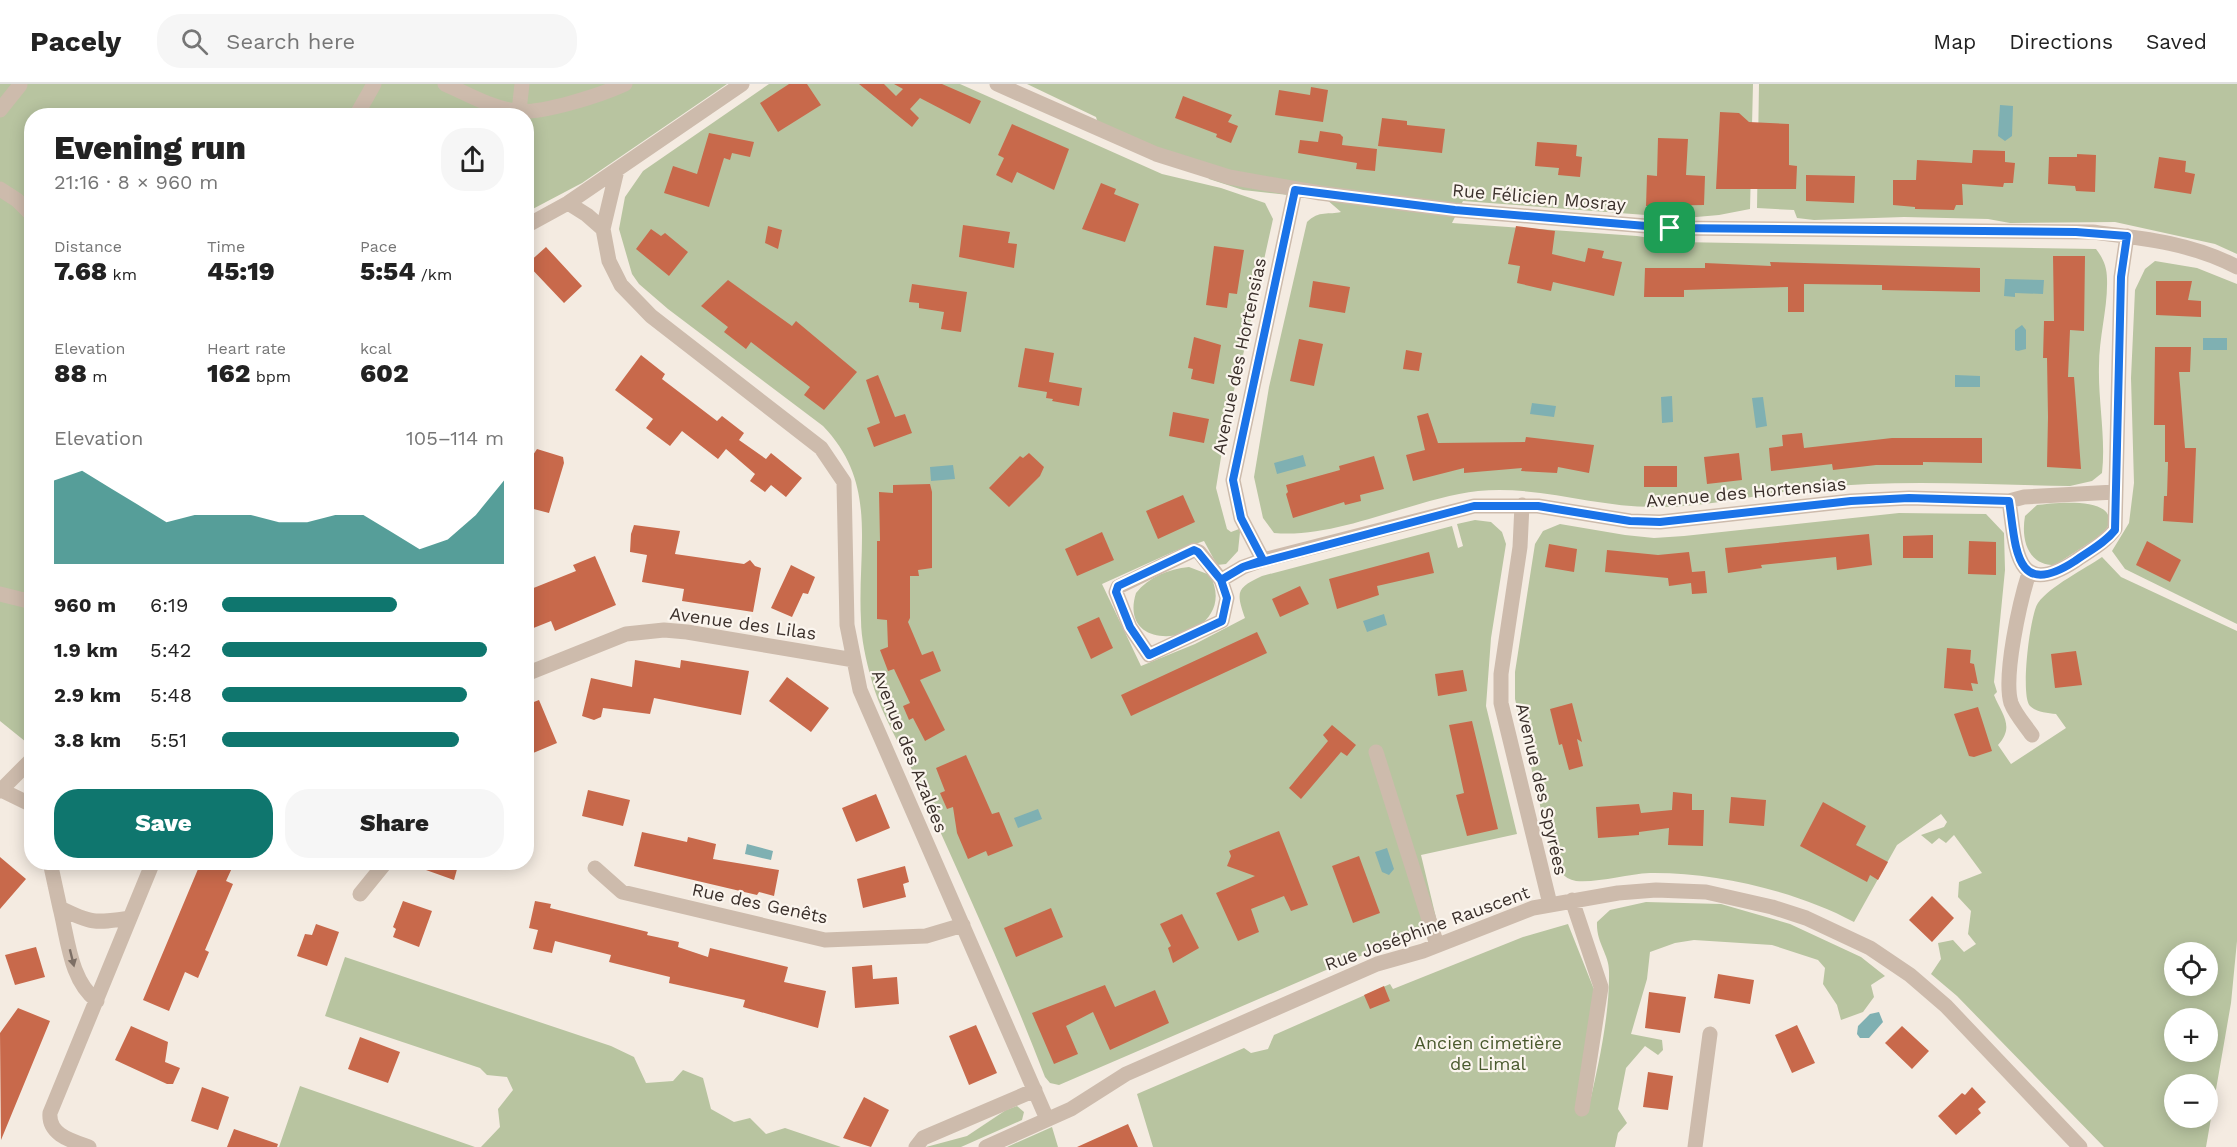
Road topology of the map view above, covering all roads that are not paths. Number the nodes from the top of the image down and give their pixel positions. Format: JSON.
{"nodes":[{"id":1,"x":374,"y":84,"type":"edge"},
{"id":2,"x":446,"y":84,"type":"edge"},
{"id":3,"x":522,"y":84,"type":"edge"},
{"id":4,"x":625,"y":84,"type":"edge"},
{"id":5,"x":742,"y":84,"type":"edge"},
{"id":6,"x":997,"y":84,"type":"edge"},
{"id":7,"x":20,"y":85,"type":"edge"},
{"id":8,"x":585,"y":91,"type":"edge"},
{"id":9,"x":360,"y":108,"type":"edge"},
{"id":10,"x":500,"y":108,"type":"edge"},
{"id":11,"x":517,"y":108,"type":"edge"},
{"id":12,"x":0,"y":110,"type":"edge"},
{"id":13,"x":534,"y":110,"type":"edge"},
{"id":14,"x":617,"y":170,"type":"junction"},
{"id":15,"x":0,"y":189,"type":"edge"},
{"id":16,"x":1295,"y":190,"type":"junction"},
{"id":17,"x":568,"y":203,"type":"junction"},
{"id":18,"x":24,"y":207,"type":"edge"},
{"id":19,"x":534,"y":222,"type":"edge"},
{"id":20,"x":603,"y":229,"type":"junction"},
{"id":21,"x":2127,"y":236,"type":"junction"},
{"id":22,"x":2237,"y":267,"type":"edge"},
{"id":23,"x":2115,"y":492,"type":"junction"},
{"id":24,"x":2009,"y":501,"type":"junction"},
{"id":25,"x":1522,"y":505,"type":"junction"},
{"id":26,"x":1263,"y":560,"type":"junction"},
{"id":27,"x":2030,"y":573,"type":"junction"},
{"id":28,"x":1221,"y":580,"type":"junction"},
{"id":29,"x":0,"y":594,"type":"edge"},
{"id":30,"x":24,"y":600,"type":"edge"},
{"id":31,"x":854,"y":660,"type":"junction"},
{"id":32,"x":534,"y":671,"type":"edge"},
{"id":33,"x":2032,"y":735,"type":"dead end"},
{"id":34,"x":1376,"y":752,"type":"dead end"},
{"id":35,"x":24,"y":767,"type":"edge"},
{"id":36,"x":0,"y":790,"type":"edge"},
{"id":37,"x":24,"y":801,"type":"edge"},
{"id":38,"x":595,"y":868,"type":"dead end"},
{"id":39,"x":52,"y":870,"type":"edge"},
{"id":40,"x":150,"y":870,"type":"edge"},
{"id":41,"x":380,"y":870,"type":"edge"},
{"id":42,"x":360,"y":894,"type":"dead end"},
{"id":43,"x":1572,"y":900,"type":"junction"},
{"id":44,"x":1550,"y":904,"type":"junction"},
{"id":45,"x":60,"y":908,"type":"junction"},
{"id":46,"x":130,"y":918,"type":"junction"},
{"id":47,"x":963,"y":925,"type":"junction"},
{"id":48,"x":1437,"y":945,"type":"junction"},
{"id":49,"x":97,"y":1001,"type":"junction"},
{"id":50,"x":1710,"y":1034,"type":"dead end"},
{"id":51,"x":1035,"y":1090,"type":"junction"},
{"id":52,"x":1582,"y":1109,"type":"dead end"},
{"id":53,"x":1047,"y":1119,"type":"junction"},
{"id":54,"x":89,"y":1147,"type":"edge"},
{"id":55,"x":916,"y":1147,"type":"edge"},
{"id":56,"x":986,"y":1147,"type":"edge"},
{"id":57,"x":1695,"y":1147,"type":"edge"},
{"id":58,"x":2080,"y":1147,"type":"edge"}],
"edges":[{"from":1,"to":9,"type":"street"},
{"from":2,"to":10,"type":"street"},
{"from":3,"to":11,"type":"street"},
{"from":4,"to":8,"type":"street"},
{"from":5,"to":14,"type":"street"},
{"from":6,"to":16,"type":"street","name":"Rue Félicien Mosray"},
{"from":7,"to":12,"type":"street"},
{"from":8,"to":13,"type":"street"},
{"from":14,"to":17,"type":"street"},
{"from":14,"to":20,"type":"street","name":"Avenue des Azalées"},
{"from":15,"to":18,"type":"street"},
{"from":16,"to":21,"type":"street","name":"Rue Félicien Mosray"},
{"from":16,"to":26,"type":"street","name":"Avenue des Hortensias"},
{"from":17,"to":19,"type":"street"},
{"from":17,"to":20,"type":"street"},
{"from":20,"to":31,"type":"street","name":"Avenue des Azalées"},
{"from":21,"to":22,"type":"street","name":"Rue Félicien Mosray"},
{"from":21,"to":23,"type":"street"},
{"from":23,"to":24,"type":"street","name":"Avenue des Hortensias"},
{"from":23,"to":27,"type":"street"},
{"from":24,"to":25,"type":"street","name":"Avenue des Hortensias"},
{"from":24,"to":27,"type":"street"},
{"from":25,"to":26,"type":"street","name":"Avenue des Hortensias"},
{"from":25,"to":44,"type":"street","name":"Avenue des Spyrées"},
{"from":26,"to":28,"type":"street"},
{"from":27,"to":33,"type":"street"},
{"from":28,"to":28,"type":"street"},
{"from":29,"to":30,"type":"street"},
{"from":31,"to":32,"type":"street","name":"Avenue des Lilas"},
{"from":31,"to":47,"type":"street","name":"Avenue des Azalées"},
{"from":34,"to":48,"type":"street"},
{"from":35,"to":36,"type":"street"},
{"from":36,"to":37,"type":"street"},
{"from":38,"to":47,"type":"street","name":"Rue des Genêts"},
{"from":39,"to":45,"type":"street"},
{"from":40,"to":46,"type":"street"},
{"from":41,"to":42,"type":"street"},
{"from":43,"to":44,"type":"street","name":"Rue Joséphine Rauscent"},
{"from":43,"to":52,"type":"street"},
{"from":43,"to":58,"type":"street","name":"Rue Joséphine Rauscent"},
{"from":44,"to":48,"type":"street","name":"Rue Joséphine Rauscent"},
{"from":45,"to":46,"type":"street"},
{"from":45,"to":49,"type":"street","one_way":true},
{"from":46,"to":49,"type":"street"},
{"from":47,"to":51,"type":"street","name":"Avenue des Azalées"},
{"from":48,"to":53,"type":"street","name":"Rue Joséphine Rauscent"},
{"from":49,"to":54,"type":"street"},
{"from":50,"to":57,"type":"street"},
{"from":51,"to":53,"type":"street","name":"Avenue des Azalées"},
{"from":51,"to":55,"type":"street"},
{"from":53,"to":56,"type":"street","name":"Rue Joséphine Rauscent"}]}
